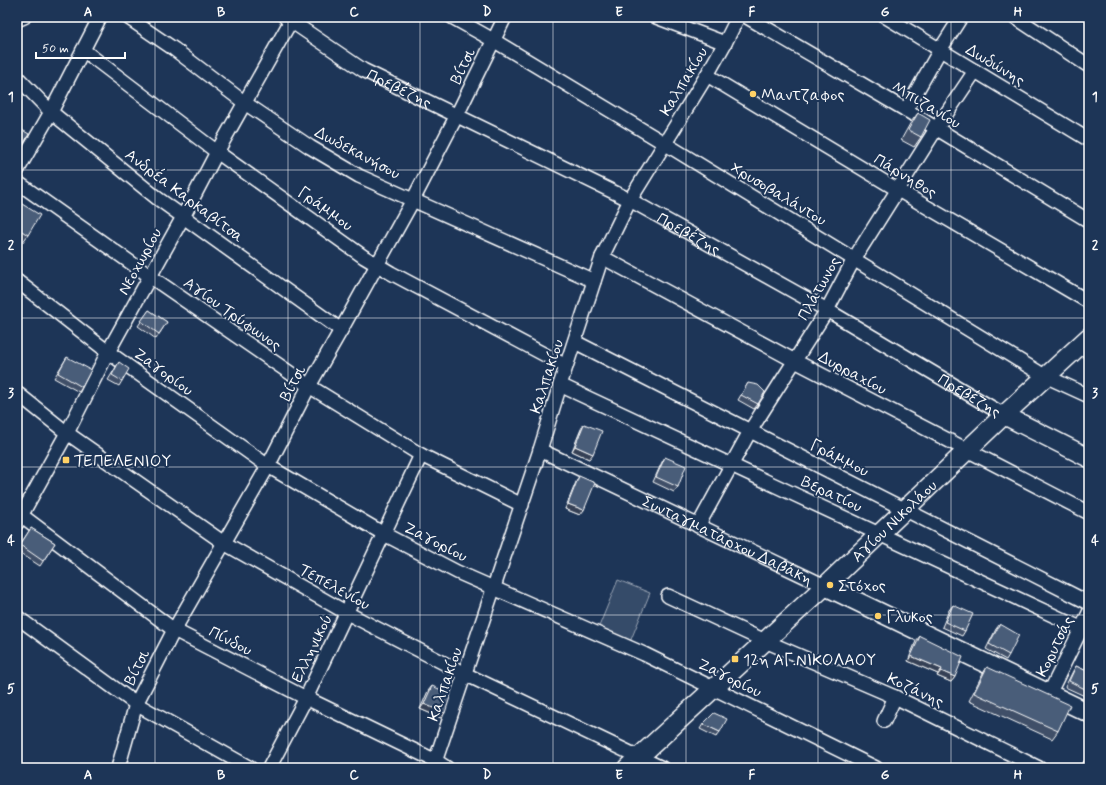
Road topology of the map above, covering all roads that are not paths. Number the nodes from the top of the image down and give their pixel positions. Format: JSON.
{"nodes":[{"id":1,"x":24,"y":17,"type":"edge"},
{"id":2,"x":100,"y":17,"type":"edge"},
{"id":3,"x":127,"y":17,"type":"edge"},
{"id":4,"x":452,"y":17,"type":"edge"},
{"id":5,"x":505,"y":17,"type":"edge"},
{"id":6,"x":656,"y":17,"type":"edge"},
{"id":7,"x":738,"y":17,"type":"edge"},
{"id":8,"x":747,"y":17,"type":"edge"},
{"id":9,"x":886,"y":17,"type":"edge"},
{"id":10,"x":961,"y":17,"type":"edge"},
{"id":11,"x":1015,"y":17,"type":"edge"},
{"id":12,"x":289,"y":18,"type":"edge"},
{"id":13,"x":17,"y":20,"type":"edge"},
{"id":14,"x":493,"y":40,"type":"junction"},
{"id":15,"x":725,"y":43,"type":"junction"},
{"id":16,"x":83,"y":50,"type":"junction"},
{"id":17,"x":940,"y":50,"type":"junction"},
{"id":18,"x":1089,"y":66,"type":"edge"},
{"id":19,"x":975,"y":71,"type":"junction"},
{"id":20,"x":707,"y":75,"type":"junction"},
{"id":21,"x":17,"y":77,"type":"edge"},
{"id":22,"x":245,"y":103,"type":"junction"},
{"id":23,"x":906,"y":110,"type":"junction"},
{"id":24,"x":51,"y":112,"type":"junction"},
{"id":25,"x":457,"y":115,"type":"junction"},
{"id":26,"x":936,"y":129,"type":"junction"},
{"id":27,"x":1089,"y":140,"type":"edge"},
{"id":28,"x":664,"y":143,"type":"junction"},
{"id":29,"x":217,"y":152,"type":"junction"},
{"id":30,"x":17,"y":171,"type":"edge"},
{"id":31,"x":17,"y":182,"type":"edge"},
{"id":32,"x":898,"y":190,"type":"junction"},
{"id":33,"x":413,"y":200,"type":"junction"},
{"id":34,"x":630,"y":200,"type":"junction"},
{"id":35,"x":183,"y":217,"type":"junction"},
{"id":36,"x":1089,"y":221,"type":"edge"},
{"id":37,"x":602,"y":257,"type":"junction"},
{"id":38,"x":854,"y":259,"type":"junction"},
{"id":39,"x":377,"y":265,"type":"junction"},
{"id":40,"x":151,"y":277,"type":"junction"},
{"id":41,"x":17,"y":281,"type":"edge"},
{"id":42,"x":594,"y":281,"type":"junction"},
{"id":43,"x":1089,"y":302,"type":"edge"},
{"id":44,"x":827,"y":310,"type":"junction"},
{"id":45,"x":341,"y":330,"type":"junction"},
{"id":46,"x":1089,"y":337,"type":"edge"},
{"id":47,"x":575,"y":342,"type":"junction"},
{"id":48,"x":108,"y":352,"type":"junction"},
{"id":49,"x":795,"y":360,"type":"junction"},
{"id":50,"x":566,"y":366,"type":"junction"},
{"id":51,"x":1046,"y":377,"type":"junction"},
{"id":52,"x":560,"y":385,"type":"junction"},
{"id":53,"x":309,"y":386,"type":"junction"},
{"id":54,"x":17,"y":393,"type":"edge"},
{"id":55,"x":1089,"y":396,"type":"edge"},
{"id":56,"x":1004,"y":415,"type":"junction"},
{"id":57,"x":750,"y":431,"type":"junction"},
{"id":58,"x":67,"y":433,"type":"junction"},
{"id":59,"x":540,"y":450,"type":"junction"},
{"id":60,"x":967,"y":451,"type":"junction"},
{"id":61,"x":421,"y":455,"type":"junction"},
{"id":62,"x":1089,"y":458,"type":"edge"},
{"id":63,"x":731,"y":465,"type":"junction"},
{"id":64,"x":268,"y":466,"type":"junction"},
{"id":65,"x":522,"y":505,"type":"junction"},
{"id":66,"x":905,"y":510,"type":"junction"},
{"id":67,"x":1089,"y":513,"type":"edge"},
{"id":68,"x":18,"y":517,"type":"edge"},
{"id":69,"x":698,"y":526,"type":"junction"},
{"id":70,"x":384,"y":534,"type":"junction"},
{"id":71,"x":879,"y":535,"type":"junction"},
{"id":72,"x":224,"y":543,"type":"junction"},
{"id":73,"x":825,"y":586,"type":"junction"},
{"id":74,"x":494,"y":588,"type":"junction"},
{"id":75,"x":668,"y":596,"type":"dead end"},
{"id":76,"x":1089,"y":603,"type":"edge"},
{"id":77,"x":347,"y":613,"type":"junction"},
{"id":78,"x":1089,"y":613,"type":"edge"},
{"id":79,"x":17,"y":617,"type":"edge"},
{"id":80,"x":174,"y":630,"type":"junction"},
{"id":81,"x":1085,"y":630,"type":"edge"},
{"id":82,"x":764,"y":641,"type":"junction"},
{"id":83,"x":465,"y":674,"type":"junction"},
{"id":84,"x":714,"y":688,"type":"junction"},
{"id":85,"x":1049,"y":694,"type":"junction"},
{"id":86,"x":895,"y":697,"type":"junction"},
{"id":87,"x":306,"y":698,"type":"junction"},
{"id":88,"x":136,"y":704,"type":"junction"},
{"id":89,"x":1089,"y":713,"type":"edge"},
{"id":90,"x":884,"y":721,"type":"dead end"},
{"id":91,"x":633,"y":763,"type":"edge"},
{"id":92,"x":439,"y":766,"type":"edge"},
{"id":93,"x":118,"y":768,"type":"edge"},
{"id":94,"x":250,"y":768,"type":"edge"},
{"id":95,"x":269,"y":768,"type":"edge"},
{"id":96,"x":662,"y":768,"type":"edge"},
{"id":97,"x":876,"y":768,"type":"edge"},
{"id":98,"x":1039,"y":768,"type":"edge"}],
"edges":[{"from":1,"to":13,"type":"street"},
{"from":2,"to":16,"type":"street"},
{"from":3,"to":22,"type":"street","name":"Δωδεκανήσου"},
{"from":4,"to":14,"type":"street","name":"Χρυσοβαλάντου"},
{"from":5,"to":14,"type":"street","name":"Βίτσι"},
{"from":6,"to":15,"type":"street"},
{"from":7,"to":15,"type":"street","name":"Καλπακίου"},
{"from":8,"to":23,"type":"street","name":"Μπιζανίου"},
{"from":9,"to":17,"type":"street","name":"Δωδώνης"},
{"from":10,"to":17,"type":"street"},
{"from":11,"to":18,"type":"street"},
{"from":12,"to":22,"type":"street","name":"Νεοχωρίου"},
{"from":12,"to":25,"type":"street","name":"Πρεβέζης"},
{"from":14,"to":25,"type":"street","name":"Βίτσι"},
{"from":14,"to":28,"type":"street","name":"Χρυσοβαλάντου"},
{"from":15,"to":20,"type":"street","name":"Καλπακίου"},
{"from":16,"to":24,"type":"street"},
{"from":16,"to":29,"type":"street","name":"Γράμμου"},
{"from":17,"to":19,"type":"street","name":"Δωδώνης"},
{"from":17,"to":23,"type":"street"},
{"from":19,"to":26,"type":"street","name":"Πλάτωνος"},
{"from":19,"to":27,"type":"street","name":"Δωδώνης"},
{"from":20,"to":28,"type":"street","name":"Καλπακίου"},
{"from":20,"to":32,"type":"street","name":"Πάρνηθος"},
{"from":21,"to":24,"type":"street","name":"Ανδρέα Καρκαβίτσα"},
{"from":22,"to":29,"type":"street","name":"Νεοχωρίου"},
{"from":22,"to":33,"type":"street","name":"Δωδεκανήσου"},
{"from":23,"to":26,"type":"street","name":"Μπιζανίου"},
{"from":24,"to":30,"type":"street"},
{"from":24,"to":35,"type":"street","name":"Ανδρέα Καρκαβίτσα"},
{"from":25,"to":33,"type":"street","name":"Βίτσι"},
{"from":25,"to":34,"type":"street","name":"Πρεβέζης"},
{"from":26,"to":32,"type":"street","name":"Πλάτωνος"},
{"from":26,"to":36,"type":"street","name":"Μπιζανίου"},
{"from":28,"to":34,"type":"street","name":"Καλπακίου"},
{"from":28,"to":38,"type":"street","name":"Χρυσοβαλάντου"},
{"from":29,"to":35,"type":"street","name":"Νεοχωρίου"},
{"from":29,"to":39,"type":"street","name":"Γράμμου"},
{"from":31,"to":40,"type":"street","name":"Αγίου Τρύφωνος"},
{"from":32,"to":38,"type":"street","name":"Πλάτωνος"},
{"from":32,"to":43,"type":"street","name":"Πάρνηθος"},
{"from":33,"to":39,"type":"street","name":"Βίτσι"},
{"from":33,"to":42,"type":"street","name":"Δωδεκανήσου"},
{"from":34,"to":37,"type":"street","name":"Καλπακίου"},
{"from":34,"to":44,"type":"street","name":"Πρεβέζης"},
{"from":35,"to":40,"type":"street","name":"Νεοχωρίου"},
{"from":35,"to":45,"type":"street","name":"Ανδρέα Καρκαβίτσα"},
{"from":37,"to":42,"type":"street","name":"Καλπακίου"},
{"from":37,"to":49,"type":"street","name":"Δυρραχίου"},
{"from":38,"to":44,"type":"street","name":"Πλάτωνος"},
{"from":38,"to":51,"type":"street","name":"Χρυσοβαλάντου"},
{"from":39,"to":45,"type":"street","name":"Βίτσι"},
{"from":39,"to":50,"type":"street","name":"Γράμμου"},
{"from":40,"to":48,"type":"street","name":"Νεοχωρίου"},
{"from":40,"to":53,"type":"street","name":"Αγίου Τρύφωνος"},
{"from":41,"to":48,"type":"street","name":"Ζαγορίου"},
{"from":42,"to":47,"type":"street","name":"Καλπακίου"},
{"from":44,"to":49,"type":"street","name":"Πλάτωνος"},
{"from":44,"to":56,"type":"street","name":"Πρεβέζης"},
{"from":45,"to":53,"type":"street","name":"Βίτσι"},
{"from":46,"to":51,"type":"street","name":"Αγίου Νικολάου"},
{"from":47,"to":50,"type":"street","name":"Καλπακίου"},
{"from":47,"to":57,"type":"street","name":"Γράμμου"},
{"from":48,"to":58,"type":"street","name":"Νεοχωρίου"},
{"from":48,"to":64,"type":"street","name":"Ζαγορίου"},
{"from":49,"to":57,"type":"street","name":"Πλάτωνος"},
{"from":49,"to":60,"type":"street","name":"Δυρραχίου"},
{"from":50,"to":52,"type":"street","name":"Καλπακίου"},
{"from":51,"to":55,"type":"street","name":"Χρυσοβαλάντου"},
{"from":51,"to":56,"type":"street","name":"Αγίου Νικολάου"},
{"from":52,"to":59,"type":"street","name":"Καλπακίου"},
{"from":52,"to":63,"type":"street","name":"Βερατίου"},
{"from":53,"to":61,"type":"street","name":"Αγίου Τρύφωνος"},
{"from":53,"to":64,"type":"street","name":"Βίτσι"},
{"from":54,"to":58,"type":"street","name":"Τεπελενίου"},
{"from":56,"to":60,"type":"street","name":"Αγίου Νικολάου"},
{"from":56,"to":62,"type":"street","name":"Πρεβέζης"},
{"from":57,"to":63,"type":"street","name":"Πλάτωνος"},
{"from":57,"to":66,"type":"street","name":"Γράμμου"},
{"from":58,"to":68,"type":"street","name":"Νεοχωρίου"},
{"from":58,"to":72,"type":"street","name":"Τεπελενίου"},
{"from":59,"to":65,"type":"street","name":"Καλπακίου"},
{"from":59,"to":69,"type":"street","name":"Συνταγματάρχου Δαβάκη"},
{"from":60,"to":66,"type":"street","name":"Αγίου Νικολάου"},
{"from":60,"to":67,"type":"street","name":"Δυρραχίου"},
{"from":61,"to":65,"type":"street","name":"Αγίου Τρύφωνος"},
{"from":61,"to":70,"type":"street","name":"Ελληνικού"},
{"from":63,"to":69,"type":"street","name":"Πλάτωνος"},
{"from":63,"to":71,"type":"street","name":"Βερατίου"},
{"from":64,"to":70,"type":"street","name":"Ζαγορίου"},
{"from":64,"to":72,"type":"street","name":"Βίτσι"},
{"from":65,"to":74,"type":"street","name":"Καλπακίου"},
{"from":66,"to":71,"type":"street","name":"Αγίου Νικολάου"},
{"from":66,"to":76,"type":"street","name":"Γράμμου"},
{"from":68,"to":80,"type":"street","name":"Πίνδου"},
{"from":69,"to":73,"type":"street","name":"Συνταγματάρχου Δαβάκη"},
{"from":70,"to":74,"type":"street","name":"Ζαγορίου"},
{"from":70,"to":77,"type":"street","name":"Ελληνικού"},
{"from":71,"to":73,"type":"street","name":"Αγίου Νικολάου"},
{"from":71,"to":81,"type":"street","name":"Βερατίου"},
{"from":72,"to":77,"type":"street","name":"Τεπελενίου"},
{"from":72,"to":80,"type":"street","name":"Βίτσι"},
{"from":73,"to":82,"type":"street","name":"Αγίου Νικολάου"},
{"from":73,"to":85,"type":"street","name":"Συνταγματάρχου Δαβάκη"},
{"from":74,"to":83,"type":"street","name":"Καλπακίου"},
{"from":74,"to":84,"type":"street","name":"Ζαγορίου"},
{"from":75,"to":82,"type":"street","name":"Κοζάνης"},
{"from":77,"to":83,"type":"street","name":"Τεπελενίου"},
{"from":77,"to":87,"type":"street","name":"Ελληνικού"},
{"from":78,"to":81,"type":"street","name":"Κορυτσάς"},
{"from":79,"to":88,"type":"street"},
{"from":80,"to":87,"type":"street","name":"Πίνδου"},
{"from":80,"to":88,"type":"street","name":"Βίτσι"},
{"from":81,"to":85,"type":"street","name":"Κορυτσάς"},
{"from":82,"to":84,"type":"street","name":"Αγίου Νικολάου"},
{"from":82,"to":86,"type":"street","name":"Κοζάνης"},
{"from":83,"to":91,"type":"street","name":"Τεπελενίου"},
{"from":83,"to":92,"type":"street","name":"Καλπακίου"},
{"from":84,"to":91,"type":"street","name":"Αγίου Νικολάου"},
{"from":84,"to":97,"type":"street","name":"Ζαγορίου"},
{"from":85,"to":89,"type":"street","name":"Συνταγματάρχου Δαβάκη"},
{"from":86,"to":90,"type":"street"},
{"from":86,"to":98,"type":"street","name":"Κοζάνης"},
{"from":87,"to":92,"type":"street","name":"Πίνδου"},
{"from":87,"to":95,"type":"street","name":"Ελληνικού"},
{"from":88,"to":93,"type":"street","name":"Βίτσι"},
{"from":88,"to":94,"type":"street"},
{"from":91,"to":96,"type":"street","name":"Τεπελενίου"}]}
